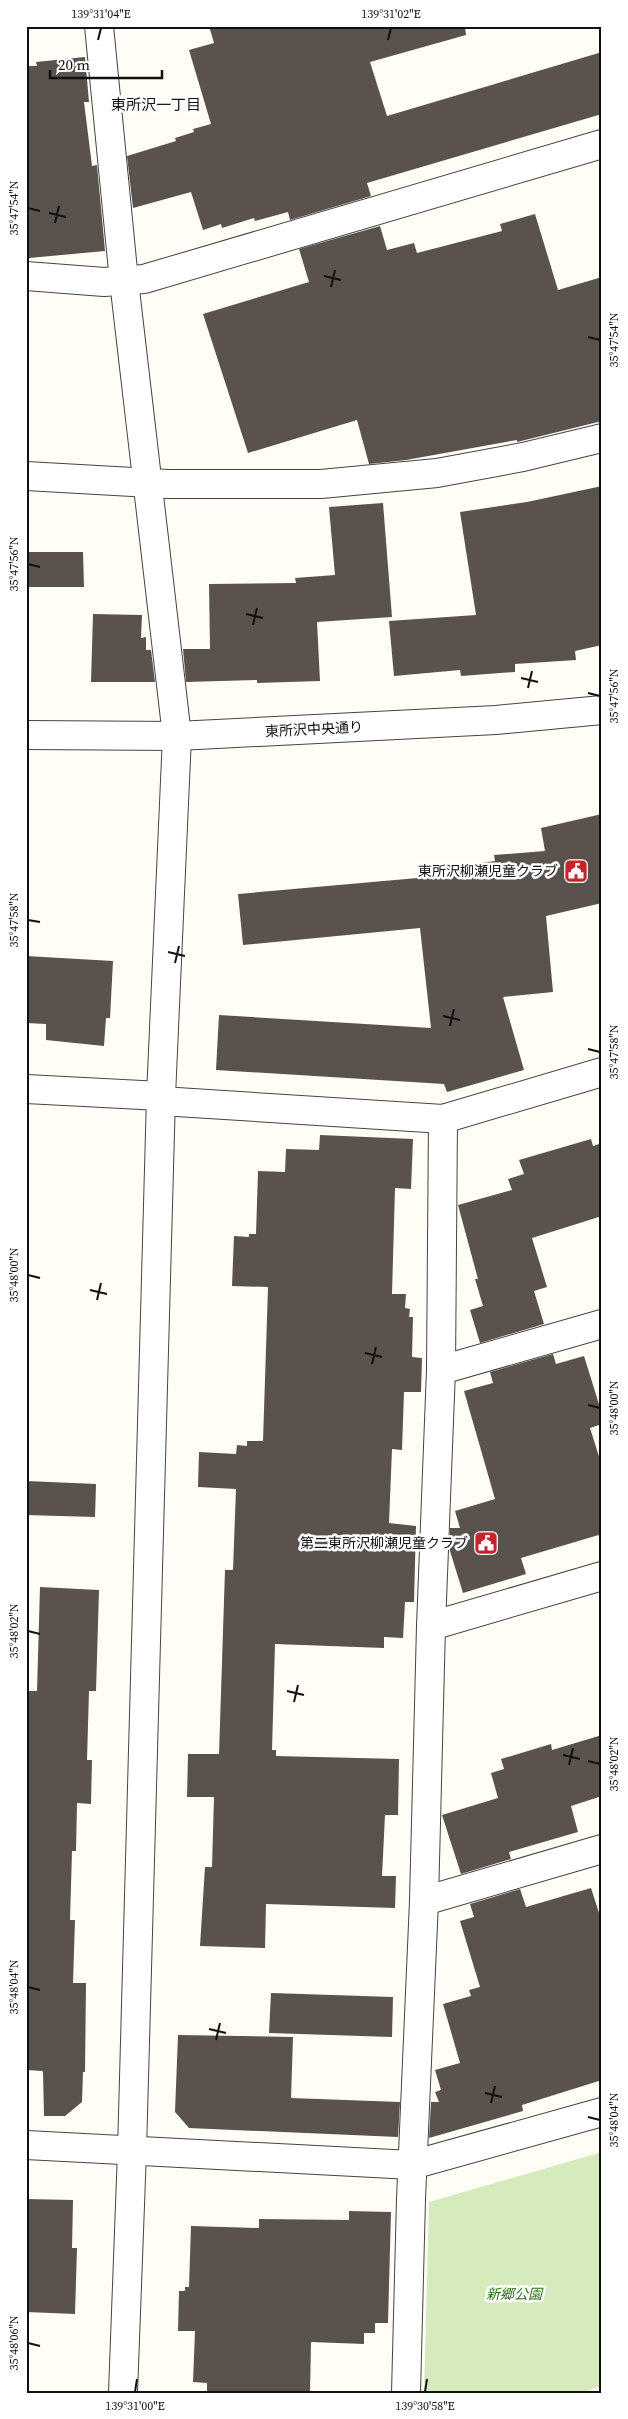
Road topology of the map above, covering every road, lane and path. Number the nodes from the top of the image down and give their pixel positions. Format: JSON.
{"nodes":[{"id":1,"x":99,"y":26,"type":"edge"},
{"id":2,"x":602,"y":144,"type":"edge"},
{"id":3,"x":26,"y":276,"type":"edge"},
{"id":4,"x":124,"y":281,"type":"junction"},
{"id":5,"x":602,"y":438,"type":"edge"},
{"id":6,"x":26,"y":476,"type":"edge"},
{"id":7,"x":149,"y":483,"type":"junction"},
{"id":8,"x":602,"y":710,"type":"edge"},
{"id":9,"x":26,"y":735,"type":"edge"},
{"id":10,"x":177,"y":736,"type":"junction"},
{"id":11,"x":602,"y":1072,"type":"edge"},
{"id":12,"x":26,"y":1089,"type":"edge"},
{"id":13,"x":161,"y":1099,"type":"junction"},
{"id":14,"x":443,"y":1119,"type":"junction"},
{"id":15,"x":602,"y":1324,"type":"edge"},
{"id":16,"x":441,"y":1370,"type":"junction"},
{"id":17,"x":602,"y":1576,"type":"edge"},
{"id":18,"x":431,"y":1626,"type":"junction"},
{"id":19,"x":601,"y":1853,"type":"edge"},
{"id":20,"x":424,"y":1900,"type":"junction"},
{"id":21,"x":602,"y":2112,"type":"edge"},
{"id":22,"x":26,"y":2145,"type":"edge"},
{"id":23,"x":132,"y":2151,"type":"junction"},
{"id":24,"x":412,"y":2165,"type":"junction"},
{"id":25,"x":123,"y":2393,"type":"edge"},
{"id":26,"x":406,"y":2393,"type":"edge"}],
"edges":[{"from":1,"to":4,"type":"street"},
{"from":2,"to":4,"type":"street"},
{"from":3,"to":4,"type":"street"},
{"from":4,"to":7,"type":"street"},
{"from":5,"to":7,"type":"street"},
{"from":6,"to":7,"type":"street"},
{"from":7,"to":10,"type":"street"},
{"from":8,"to":10,"type":"street","name":"東所沢中央通り"},
{"from":9,"to":10,"type":"street","name":"東所沢中央通り"},
{"from":10,"to":13,"type":"street"},
{"from":11,"to":14,"type":"street"},
{"from":12,"to":13,"type":"street"},
{"from":13,"to":14,"type":"street"},
{"from":13,"to":23,"type":"street"},
{"from":14,"to":16,"type":"street"},
{"from":15,"to":16,"type":"street"},
{"from":16,"to":18,"type":"street"},
{"from":17,"to":18,"type":"street"},
{"from":18,"to":20,"type":"street"},
{"from":19,"to":20,"type":"street"},
{"from":20,"to":24,"type":"street"},
{"from":21,"to":24,"type":"street"},
{"from":22,"to":23,"type":"street"},
{"from":23,"to":24,"type":"street"},
{"from":23,"to":25,"type":"street"},
{"from":24,"to":26,"type":"street"}]}
